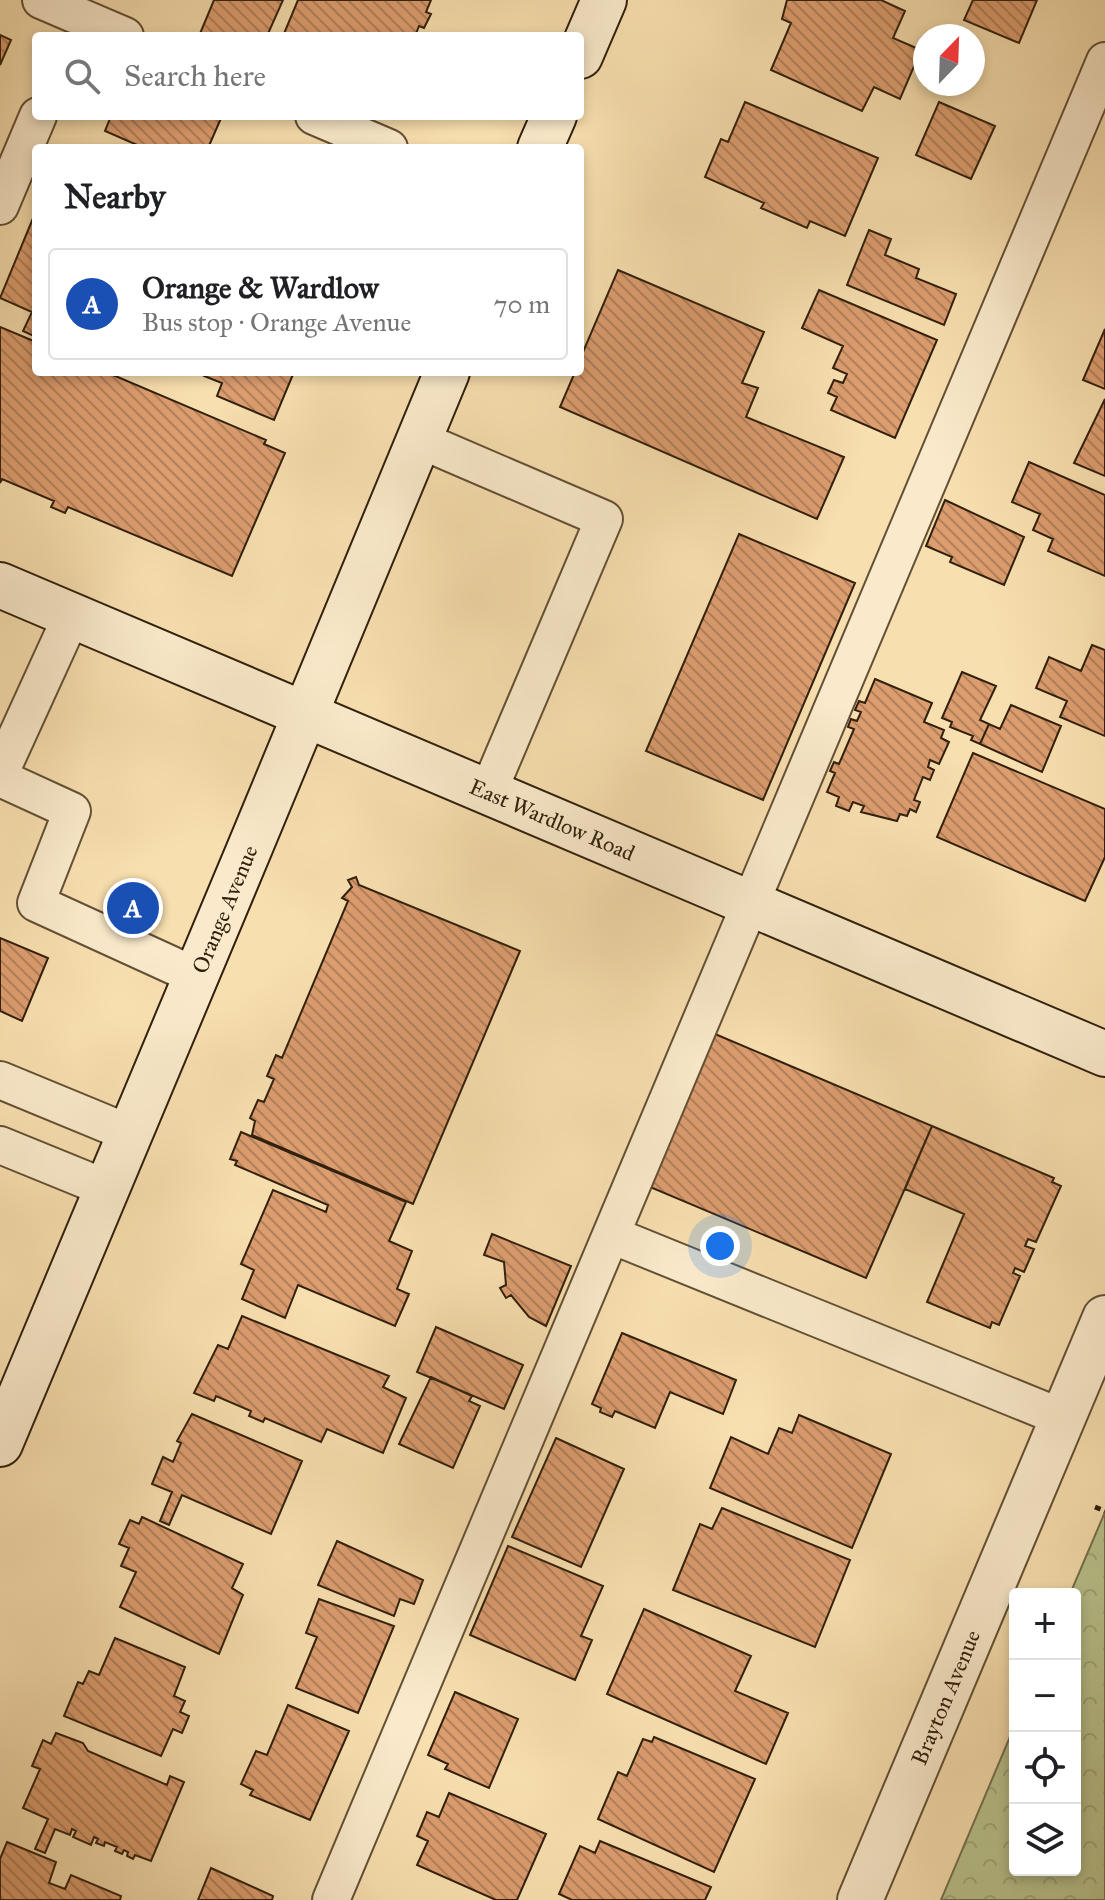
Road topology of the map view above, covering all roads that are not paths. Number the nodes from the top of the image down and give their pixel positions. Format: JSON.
{"nodes":[{"id":1,"x":41,"y":0,"type":"edge"},
{"id":2,"x":604,"y":0,"type":"edge"},
{"id":3,"x":80,"y":18,"type":"edge"},
{"id":4,"x":115,"y":32,"type":"edge"},
{"id":5,"x":584,"y":47,"type":"edge"},
{"id":6,"x":1105,"y":61,"type":"edge"},
{"id":7,"x":36,"y":120,"type":"edge"},
{"id":8,"x":323,"y":120,"type":"edge"},
{"id":9,"x":552,"y":120,"type":"edge"},
{"id":10,"x":380,"y":144,"type":"edge"},
{"id":11,"x":542,"y":144,"type":"edge"},
{"id":12,"x":0,"y":206,"type":"edge"},
{"id":13,"x":445,"y":376,"type":"edge"},
{"id":14,"x":420,"y":440,"type":"junction"},
{"id":15,"x":0,"y":585,"type":"edge"},
{"id":16,"x":72,"y":615,"type":"junction"},
{"id":17,"x":303,"y":714,"type":"junction"},
{"id":18,"x":0,"y":776,"type":"edge"},
{"id":19,"x":489,"y":790,"type":"junction"},
{"id":20,"x":750,"y":903,"type":"junction"},
{"id":21,"x":198,"y":977,"type":"junction"},
{"id":22,"x":1105,"y":1054,"type":"edge"},
{"id":23,"x":0,"y":1080,"type":"edge"},
{"id":24,"x":131,"y":1134,"type":"junction"},
{"id":25,"x":0,"y":1145,"type":"edge"},
{"id":26,"x":108,"y":1189,"type":"junction"},
{"id":27,"x":614,"y":1236,"type":"junction"},
{"id":28,"x":1105,"y":1318,"type":"edge"},
{"id":29,"x":1063,"y":1418,"type":"junction"},
{"id":30,"x":0,"y":1444,"type":"edge"},
{"id":31,"x":331,"y":1900,"type":"edge"},
{"id":32,"x":860,"y":1900,"type":"edge"}],
"edges":[{"from":1,"to":3,"type":"lane"},
{"from":2,"to":5,"type":"street"},
{"from":3,"to":4,"type":"lane"},
{"from":6,"to":20,"type":"lane"},
{"from":7,"to":12,"type":"lane"},
{"from":8,"to":10,"type":"lane"},
{"from":9,"to":11,"type":"street"},
{"from":13,"to":14,"type":"street","name":"Orange Avenue"},
{"from":14,"to":17,"type":"street","name":"Orange Avenue"},
{"from":14,"to":19,"type":"lane"},
{"from":15,"to":16,"type":"street","name":"East Wardlow Road"},
{"from":16,"to":17,"type":"street","name":"East Wardlow Road"},
{"from":16,"to":18,"type":"lane"},
{"from":17,"to":19,"type":"street","name":"East Wardlow Road"},
{"from":17,"to":21,"type":"street","name":"Orange Avenue"},
{"from":18,"to":21,"type":"lane"},
{"from":19,"to":20,"type":"street","name":"East Wardlow Road"},
{"from":20,"to":22,"type":"street","name":"East Wardlow Road"},
{"from":20,"to":27,"type":"lane"},
{"from":21,"to":24,"type":"street","name":"Orange Avenue"},
{"from":23,"to":24,"type":"lane"},
{"from":24,"to":26,"type":"street","name":"Orange Avenue"},
{"from":25,"to":26,"type":"lane"},
{"from":26,"to":30,"type":"street","name":"Orange Avenue"},
{"from":27,"to":29,"type":"lane"},
{"from":27,"to":31,"type":"lane"},
{"from":28,"to":29,"type":"street","name":"Brayton Avenue"},
{"from":29,"to":32,"type":"street","name":"Brayton Avenue"}]}
